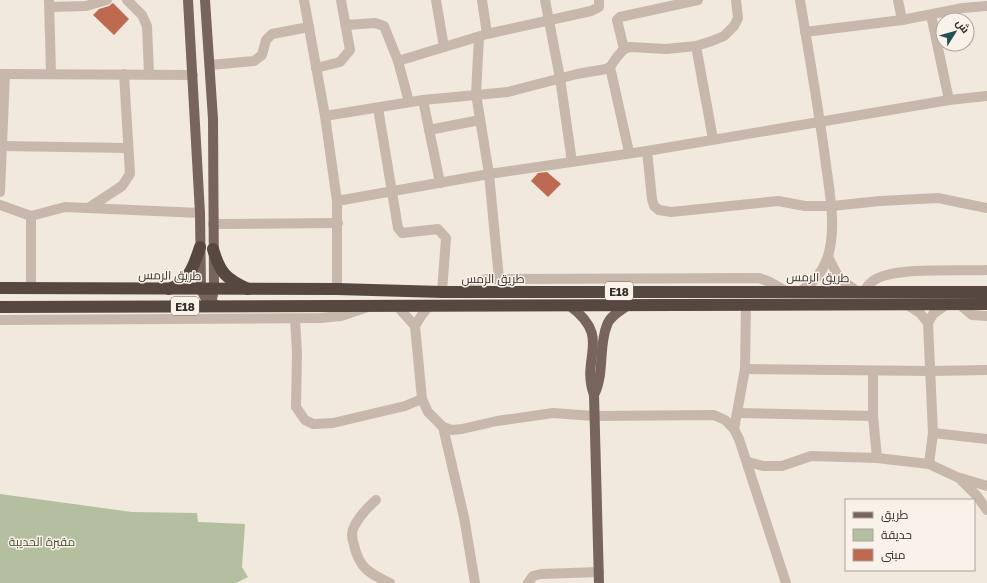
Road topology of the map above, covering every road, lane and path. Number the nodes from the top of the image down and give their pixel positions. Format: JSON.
{"nodes":[{"id":1,"x":107,"y":0,"type":"edge"},
{"id":2,"x":127,"y":0,"type":"edge"},
{"id":3,"x":188,"y":0,"type":"edge"},
{"id":4,"x":205,"y":0,"type":"edge"},
{"id":5,"x":304,"y":0,"type":"edge"},
{"id":6,"x":342,"y":0,"type":"edge"},
{"id":7,"x":436,"y":0,"type":"edge"},
{"id":8,"x":482,"y":0,"type":"edge"},
{"id":9,"x":545,"y":0,"type":"edge"},
{"id":10,"x":599,"y":0,"type":"edge"},
{"id":11,"x":698,"y":0,"type":"edge"},
{"id":12,"x":736,"y":0,"type":"edge"},
{"id":13,"x":800,"y":0,"type":"edge"},
{"id":14,"x":898,"y":0,"type":"edge"},
{"id":15,"x":50,"y":3,"type":"edge"},
{"id":16,"x":962,"y":4,"type":"edge"},
{"id":17,"x":656,"y":5,"type":"edge"},
{"id":18,"x":987,"y":6,"type":"edge"},
{"id":19,"x":931,"y":15,"type":"junction"},
{"id":20,"x":548,"y":20,"type":"junction"},
{"id":21,"x":902,"y":20,"type":"junction"},
{"id":22,"x":346,"y":25,"type":"junction"},
{"id":23,"x":309,"y":26,"type":"junction"},
{"id":24,"x":805,"y":32,"type":"junction"},
{"id":25,"x":483,"y":36,"type":"junction"},
{"id":26,"x":696,"y":46,"type":"junction"},
{"id":27,"x":444,"y":47,"type":"junction"},
{"id":28,"x":624,"y":50,"type":"junction"},
{"id":29,"x":398,"y":61,"type":"junction"},
{"id":30,"x":210,"y":65,"type":"junction"},
{"id":31,"x":610,"y":67,"type":"junction"},
{"id":32,"x":316,"y":68,"type":"junction"},
{"id":33,"x":51,"y":73,"type":"junction"},
{"id":34,"x":3,"y":74,"type":"edge"},
{"id":35,"x":124,"y":74,"type":"junction"},
{"id":36,"x":149,"y":74,"type":"junction"},
{"id":37,"x":193,"y":75,"type":"junction"},
{"id":38,"x":560,"y":78,"type":"junction"},
{"id":39,"x":476,"y":94,"type":"junction"},
{"id":40,"x":987,"y":96,"type":"edge"},
{"id":41,"x":423,"y":100,"type":"junction"},
{"id":42,"x":949,"y":100,"type":"junction"},
{"id":43,"x":409,"y":102,"type":"junction"},
{"id":44,"x":378,"y":108,"type":"junction"},
{"id":45,"x":325,"y":116,"type":"junction"},
{"id":46,"x":213,"y":119,"type":"junction"},
{"id":47,"x":480,"y":120,"type":"junction"},
{"id":48,"x":821,"y":122,"type":"junction"},
{"id":49,"x":429,"y":130,"type":"junction"},
{"id":50,"x":1,"y":131,"type":"edge"},
{"id":51,"x":713,"y":139,"type":"junction"},
{"id":52,"x":2,"y":146,"type":"junction"},
{"id":53,"x":128,"y":148,"type":"junction"},
{"id":54,"x":647,"y":151,"type":"junction"},
{"id":55,"x":629,"y":152,"type":"junction"},
{"id":56,"x":572,"y":162,"type":"junction"},
{"id":57,"x":489,"y":174,"type":"junction"},
{"id":58,"x":440,"y":183,"type":"junction"},
{"id":59,"x":391,"y":191,"type":"junction"},
{"id":60,"x":0,"y":192,"type":"edge"},
{"id":61,"x":337,"y":201,"type":"junction"},
{"id":62,"x":0,"y":205,"type":"edge"},
{"id":63,"x":90,"y":206,"type":"junction"},
{"id":64,"x":832,"y":206,"type":"junction"},
{"id":65,"x":987,"y":208,"type":"edge"},
{"id":66,"x":200,"y":213,"type":"junction"},
{"id":67,"x":30,"y":216,"type":"junction"},
{"id":68,"x":338,"y":223,"type":"junction"},
{"id":69,"x":213,"y":224,"type":"junction"},
{"id":70,"x":200,"y":247,"type":"junction"},
{"id":71,"x":213,"y":249,"type":"junction"},
{"id":72,"x":828,"y":257,"type":"junction"},
{"id":73,"x":987,"y":270,"type":"edge"},
{"id":74,"x":499,"y":279,"type":"junction"},
{"id":75,"x":31,"y":287,"type":"junction"},
{"id":76,"x":0,"y":288,"type":"edge"},
{"id":77,"x":168,"y":289,"type":"junction"},
{"id":78,"x":337,"y":289,"type":"junction"},
{"id":79,"x":200,"y":290,"type":"junction"},
{"id":80,"x":214,"y":290,"type":"junction"},
{"id":81,"x":251,"y":290,"type":"junction"},
{"id":82,"x":786,"y":291,"type":"junction"},
{"id":83,"x":801,"y":291,"type":"junction"},
{"id":84,"x":442,"y":292,"type":"junction"},
{"id":85,"x":465,"y":292,"type":"junction"},
{"id":86,"x":860,"y":292,"type":"junction"},
{"id":87,"x":987,"y":292,"type":"edge"},
{"id":88,"x":906,"y":304,"type":"junction"},
{"id":89,"x":946,"y":304,"type":"junction"},
{"id":90,"x":959,"y":304,"type":"junction"},
{"id":91,"x":987,"y":304,"type":"edge"},
{"id":92,"x":211,"y":305,"type":"junction"},
{"id":93,"x":370,"y":306,"type":"junction"},
{"id":94,"x":429,"y":306,"type":"junction"},
{"id":95,"x":570,"y":306,"type":"junction"},
{"id":96,"x":627,"y":306,"type":"junction"},
{"id":97,"x":746,"y":306,"type":"junction"},
{"id":98,"x":398,"y":307,"type":"junction"},
{"id":99,"x":0,"y":308,"type":"edge"},
{"id":100,"x":987,"y":316,"type":"edge"},
{"id":101,"x":295,"y":318,"type":"junction"},
{"id":102,"x":0,"y":320,"type":"edge"},
{"id":103,"x":928,"y":323,"type":"junction"},
{"id":104,"x":415,"y":326,"type":"junction"},
{"id":105,"x":745,"y":370,"type":"junction"},
{"id":106,"x":987,"y":370,"type":"edge"},
{"id":107,"x":873,"y":371,"type":"junction"},
{"id":108,"x":931,"y":371,"type":"junction"},
{"id":109,"x":594,"y":395,"type":"junction"},
{"id":110,"x":422,"y":399,"type":"junction"},
{"id":111,"x":737,"y":413,"type":"junction"},
{"id":112,"x":594,"y":416,"type":"junction"},
{"id":113,"x":873,"y":416,"type":"junction"},
{"id":114,"x":443,"y":427,"type":"junction"},
{"id":115,"x":734,"y":429,"type":"junction"},
{"id":116,"x":933,"y":433,"type":"junction"},
{"id":117,"x":987,"y":439,"type":"edge"},
{"id":118,"x":877,"y":458,"type":"junction"},
{"id":119,"x":748,"y":462,"type":"junction"},
{"id":120,"x":929,"y":464,"type":"junction"},
{"id":121,"x":957,"y":477,"type":"junction"},
{"id":122,"x":987,"y":486,"type":"edge"},
{"id":123,"x":376,"y":500,"type":"dead end"},
{"id":124,"x":987,"y":510,"type":"edge"},
{"id":125,"x":598,"y":572,"type":"junction"},
{"id":126,"x":390,"y":583,"type":"edge"},
{"id":127,"x":475,"y":583,"type":"edge"},
{"id":128,"x":528,"y":583,"type":"edge"},
{"id":129,"x":599,"y":583,"type":"edge"},
{"id":130,"x":786,"y":583,"type":"edge"}],
"edges":[{"from":1,"to":15,"type":"street"},
{"from":2,"to":36,"type":"street"},
{"from":3,"to":37,"type":"main road"},
{"from":4,"to":30,"type":"main road"},
{"from":5,"to":23,"type":"street"},
{"from":6,"to":22,"type":"street"},
{"from":7,"to":27,"type":"street"},
{"from":8,"to":25,"type":"street"},
{"from":9,"to":20,"type":"street"},
{"from":10,"to":20,"type":"street"},
{"from":11,"to":17,"type":"street"},
{"from":12,"to":26,"type":"street"},
{"from":13,"to":24,"type":"street"},
{"from":14,"to":21,"type":"street"},
{"from":15,"to":33,"type":"street"},
{"from":16,"to":18,"type":"street"},
{"from":16,"to":19,"type":"street"},
{"from":17,"to":28,"type":"street"},
{"from":19,"to":21,"type":"street"},
{"from":19,"to":42,"type":"street"},
{"from":20,"to":25,"type":"street"},
{"from":20,"to":38,"type":"street"},
{"from":21,"to":24,"type":"street"},
{"from":22,"to":29,"type":"street"},
{"from":22,"to":32,"type":"street"},
{"from":23,"to":30,"type":"street"},
{"from":23,"to":32,"type":"street"},
{"from":24,"to":48,"type":"street"},
{"from":25,"to":27,"type":"street"},
{"from":25,"to":39,"type":"street"},
{"from":26,"to":28,"type":"street"},
{"from":26,"to":51,"type":"street"},
{"from":27,"to":29,"type":"street"},
{"from":28,"to":31,"type":"street"},
{"from":29,"to":43,"type":"street"},
{"from":30,"to":46,"type":"main road"},
{"from":31,"to":38,"type":"street"},
{"from":31,"to":55,"type":"street"},
{"from":32,"to":45,"type":"street"},
{"from":33,"to":34,"type":"street"},
{"from":33,"to":35,"type":"street"},
{"from":34,"to":50,"type":"street"},
{"from":35,"to":36,"type":"street"},
{"from":35,"to":53,"type":"street"},
{"from":36,"to":37,"type":"street"},
{"from":37,"to":46,"type":"main road"},
{"from":37,"to":66,"type":"main road"},
{"from":38,"to":39,"type":"street"},
{"from":38,"to":56,"type":"street"},
{"from":39,"to":41,"type":"street"},
{"from":39,"to":47,"type":"street"},
{"from":40,"to":42,"type":"street"},
{"from":41,"to":43,"type":"street"},
{"from":41,"to":49,"type":"street"},
{"from":42,"to":48,"type":"street"},
{"from":43,"to":44,"type":"street"},
{"from":44,"to":45,"type":"street"},
{"from":44,"to":59,"type":"street"},
{"from":45,"to":61,"type":"street"},
{"from":46,"to":69,"type":"main road"},
{"from":47,"to":49,"type":"street"},
{"from":47,"to":57,"type":"street"},
{"from":48,"to":51,"type":"street"},
{"from":48,"to":64,"type":"street"},
{"from":49,"to":58,"type":"street"},
{"from":50,"to":52,"type":"street"},
{"from":51,"to":54,"type":"street"},
{"from":52,"to":53,"type":"street"},
{"from":52,"to":60,"type":"street"},
{"from":53,"to":63,"type":"street"},
{"from":54,"to":55,"type":"street"},
{"from":54,"to":64,"type":"street"},
{"from":55,"to":56,"type":"street"},
{"from":56,"to":57,"type":"street"},
{"from":57,"to":58,"type":"street"},
{"from":57,"to":74,"type":"street"},
{"from":58,"to":59,"type":"street"},
{"from":59,"to":61,"type":"street"},
{"from":59,"to":84,"type":"street"},
{"from":61,"to":68,"type":"street"},
{"from":62,"to":67,"type":"street"},
{"from":63,"to":66,"type":"street"},
{"from":63,"to":67,"type":"street"},
{"from":64,"to":65,"type":"street"},
{"from":64,"to":72,"type":"street"},
{"from":66,"to":70,"type":"main road"},
{"from":67,"to":75,"type":"street"},
{"from":68,"to":69,"type":"street"},
{"from":68,"to":78,"type":"street"},
{"from":69,"to":71,"type":"main road"},
{"from":70,"to":77,"type":"highway"},
{"from":70,"to":79,"type":"main road"},
{"from":71,"to":80,"type":"main road"},
{"from":71,"to":81,"type":"highway"},
{"from":72,"to":83,"type":"street"},
{"from":72,"to":86,"type":"street"},
{"from":73,"to":86,"type":"street"},
{"from":74,"to":82,"type":"street"},
{"from":74,"to":85,"type":"street"},
{"from":75,"to":76,"type":"highway","name":"طريق الرمس","number":"E18"},
{"from":75,"to":77,"type":"highway","name":"طريق الرمس","number":"E18"},
{"from":77,"to":79,"type":"highway","name":"طريق الرمس","number":"E18"},
{"from":78,"to":81,"type":"highway","name":"طريق الرمس","number":"E18"},
{"from":78,"to":84,"type":"highway","name":"طريق الرمس","number":"E18"},
{"from":79,"to":80,"type":"highway","name":"طريق الرمس","number":"E18"},
{"from":79,"to":92,"type":"main road"},
{"from":80,"to":81,"type":"highway","name":"طريق الرمس","number":"E18"},
{"from":80,"to":92,"type":"main road"},
{"from":82,"to":83,"type":"highway","name":"طريق الرمس","number":"E18"},
{"from":82,"to":85,"type":"highway","name":"طريق الرمس","number":"E18"},
{"from":83,"to":86,"type":"highway","name":"طريق الرمس","number":"E18"},
{"from":84,"to":85,"type":"highway","name":"طريق الرمس","number":"E18"},
{"from":86,"to":87,"type":"highway","name":"طريق الرمس","number":"E18"},
{"from":88,"to":89,"type":"highway","number":"E18"},
{"from":88,"to":97,"type":"highway","number":"E18"},
{"from":88,"to":103,"type":"street"},
{"from":89,"to":90,"type":"highway","number":"E18"},
{"from":89,"to":103,"type":"street"},
{"from":90,"to":91,"type":"highway","number":"E18"},
{"from":90,"to":100,"type":"street"},
{"from":92,"to":93,"type":"highway","number":"E18"},
{"from":92,"to":99,"type":"highway","number":"E18"},
{"from":93,"to":98,"type":"highway","number":"E18"},
{"from":93,"to":101,"type":"street"},
{"from":94,"to":95,"type":"highway","number":"E18"},
{"from":94,"to":98,"type":"highway","number":"E18"},
{"from":94,"to":104,"type":"street"},
{"from":95,"to":96,"type":"highway","number":"E18"},
{"from":95,"to":109,"type":"main road"},
{"from":96,"to":97,"type":"highway","number":"E18"},
{"from":96,"to":109,"type":"main road"},
{"from":97,"to":105,"type":"street"},
{"from":98,"to":104,"type":"street"},
{"from":101,"to":102,"type":"street"},
{"from":101,"to":110,"type":"street"},
{"from":103,"to":108,"type":"street"},
{"from":104,"to":110,"type":"street"},
{"from":105,"to":107,"type":"street"},
{"from":105,"to":111,"type":"street"},
{"from":106,"to":108,"type":"street"},
{"from":107,"to":108,"type":"street"},
{"from":107,"to":113,"type":"street"},
{"from":108,"to":116,"type":"street"},
{"from":109,"to":112,"type":"main road"},
{"from":110,"to":114,"type":"street"},
{"from":111,"to":113,"type":"street"},
{"from":111,"to":115,"type":"street"},
{"from":112,"to":114,"type":"street"},
{"from":112,"to":115,"type":"street"},
{"from":112,"to":125,"type":"main road"},
{"from":113,"to":118,"type":"street"},
{"from":114,"to":127,"type":"street"},
{"from":115,"to":119,"type":"street"},
{"from":116,"to":117,"type":"street"},
{"from":116,"to":120,"type":"street"},
{"from":118,"to":119,"type":"street"},
{"from":118,"to":120,"type":"street"},
{"from":119,"to":130,"type":"street"},
{"from":120,"to":121,"type":"street"},
{"from":121,"to":122,"type":"street"},
{"from":121,"to":124,"type":"street"},
{"from":123,"to":126,"type":"street"},
{"from":125,"to":128,"type":"street"},
{"from":125,"to":129,"type":"main road"}]}
